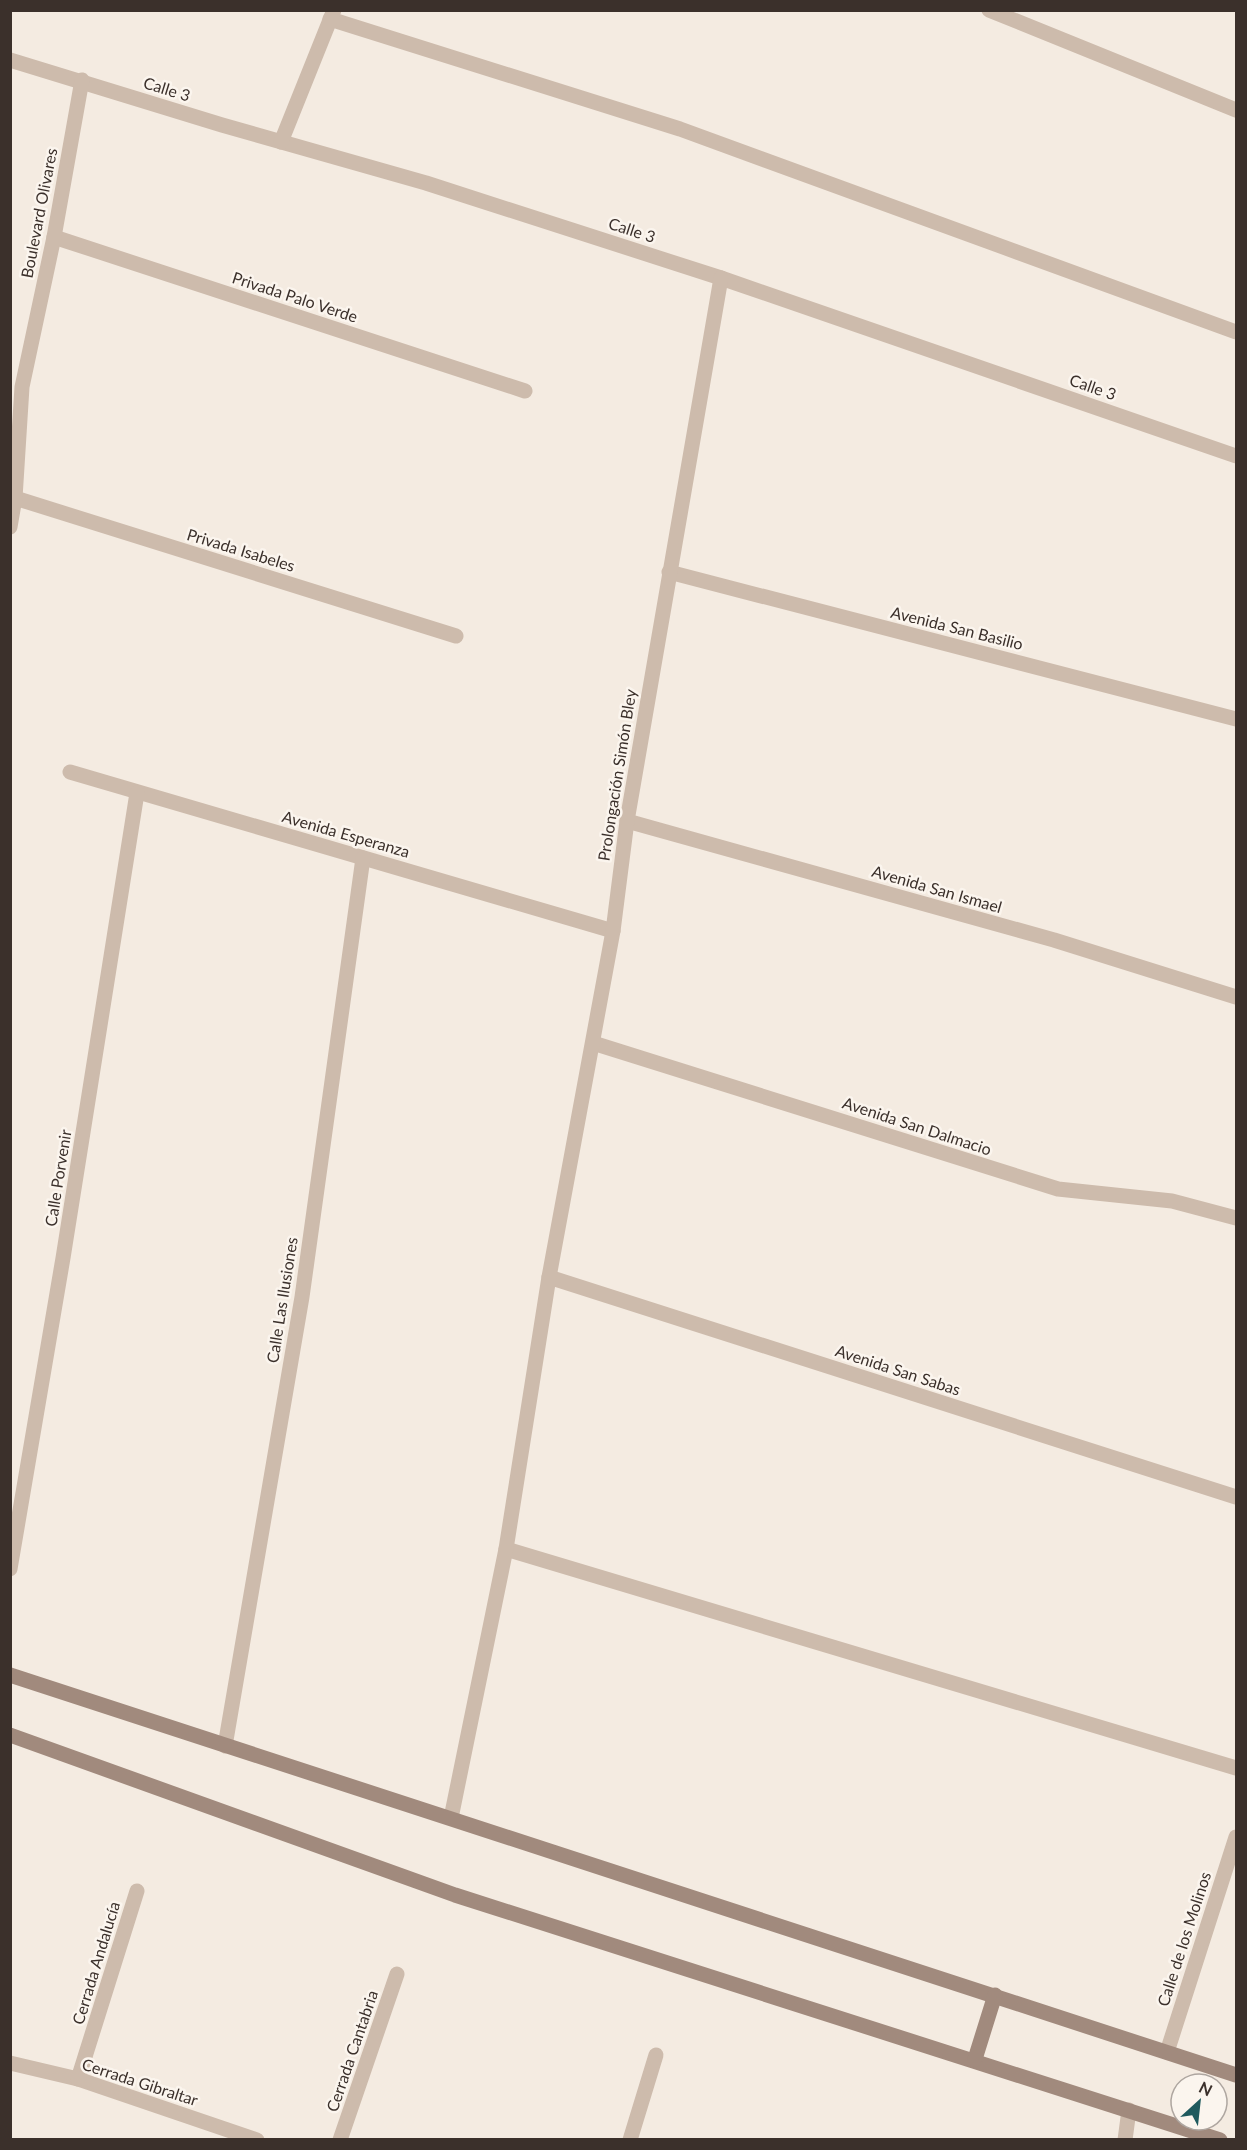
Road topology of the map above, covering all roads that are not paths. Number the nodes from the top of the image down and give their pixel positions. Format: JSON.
{"nodes":[{"id":1,"x":989,"y":10,"type":"edge"},
{"id":2,"x":332,"y":15,"type":"edge"},
{"id":3,"x":10,"y":60,"type":"edge"},
{"id":4,"x":81,"y":80,"type":"junction"},
{"id":5,"x":1236,"y":110,"type":"edge"},
{"id":6,"x":282,"y":142,"type":"junction"},
{"id":7,"x":54,"y":237,"type":"junction"},
{"id":8,"x":721,"y":278,"type":"junction"},
{"id":9,"x":1236,"y":332,"type":"edge"},
{"id":10,"x":16,"y":385,"type":"edge"},
{"id":11,"x":525,"y":391,"type":"dead end"},
{"id":12,"x":10,"y":417,"type":"edge"},
{"id":13,"x":1235,"y":452,"type":"edge"},
{"id":14,"x":15,"y":498,"type":"junction"},
{"id":15,"x":10,"y":527,"type":"edge"},
{"id":16,"x":669,"y":572,"type":"junction"},
{"id":17,"x":456,"y":636,"type":"dead end"},
{"id":18,"x":1236,"y":719,"type":"edge"},
{"id":19,"x":70,"y":772,"type":"dead end"},
{"id":20,"x":137,"y":793,"type":"junction"},
{"id":21,"x":627,"y":821,"type":"junction"},
{"id":22,"x":363,"y":858,"type":"junction"},
{"id":23,"x":613,"y":931,"type":"junction"},
{"id":24,"x":1236,"y":997,"type":"edge"},
{"id":25,"x":592,"y":1042,"type":"junction"},
{"id":26,"x":1236,"y":1218,"type":"edge"},
{"id":27,"x":549,"y":1277,"type":"junction"},
{"id":28,"x":1236,"y":1497,"type":"edge"},
{"id":29,"x":506,"y":1548,"type":"junction"},
{"id":30,"x":10,"y":1569,"type":"edge"},
{"id":31,"x":10,"y":1675,"type":"edge"},
{"id":32,"x":10,"y":1734,"type":"edge"},
{"id":33,"x":225,"y":1746,"type":"junction"},
{"id":34,"x":1236,"y":1768,"type":"edge"},
{"id":35,"x":451,"y":1818,"type":"junction"},
{"id":36,"x":1236,"y":1837,"type":"edge"},
{"id":37,"x":137,"y":1891,"type":"dead end"},
{"id":38,"x":398,"y":1974,"type":"dead end"},
{"id":39,"x":995,"y":1995,"type":"junction"},
{"id":40,"x":1167,"y":2052,"type":"junction"},
{"id":41,"x":656,"y":2055,"type":"dead end"},
{"id":42,"x":975,"y":2059,"type":"junction"},
{"id":43,"x":10,"y":2063,"type":"edge"},
{"id":44,"x":1236,"y":2075,"type":"edge"},
{"id":45,"x":78,"y":2079,"type":"junction"},
{"id":46,"x":1129,"y":2110,"type":"junction"},
{"id":47,"x":257,"y":2139,"type":"edge"},
{"id":48,"x":340,"y":2139,"type":"edge"},
{"id":49,"x":630,"y":2139,"type":"edge"},
{"id":50,"x":1125,"y":2139,"type":"edge"},
{"id":51,"x":1220,"y":2139,"type":"edge"}],
"edges":[{"from":1,"to":5,"type":"street"},
{"from":2,"to":6,"type":"street"},
{"from":2,"to":9,"type":"street"},
{"from":3,"to":4,"type":"street","name":"Calle 3"},
{"from":4,"to":6,"type":"street","name":"Calle 3"},
{"from":4,"to":7,"type":"street","name":"Boulevard Olivares"},
{"from":6,"to":8,"type":"street","name":"Calle 3"},
{"from":7,"to":10,"type":"street","name":"Boulevard Olivares"},
{"from":7,"to":11,"type":"street","name":"Privada Palo Verde"},
{"from":8,"to":13,"type":"street","name":"Calle 3"},
{"from":8,"to":16,"type":"street","name":"Prolongación Simón Bley"},
{"from":10,"to":12,"type":"street","name":"Boulevard Olivares"},
{"from":10,"to":14,"type":"street","name":"Boulevard Olivares"},
{"from":14,"to":15,"type":"street","name":"Boulevard Olivares"},
{"from":14,"to":17,"type":"street","name":"Privada Isabeles"},
{"from":16,"to":18,"type":"street","name":"Avenida San Basilio"},
{"from":16,"to":21,"type":"street","name":"Prolongación Simón Bley"},
{"from":19,"to":20,"type":"street","name":"Avenida Esperanza"},
{"from":20,"to":22,"type":"street","name":"Avenida Esperanza"},
{"from":20,"to":30,"type":"street","name":"Calle Porvenir"},
{"from":21,"to":23,"type":"street","name":"Prolongación Simón Bley"},
{"from":21,"to":24,"type":"street","name":"Avenida San Ismael"},
{"from":22,"to":23,"type":"street","name":"Avenida Esperanza"},
{"from":22,"to":33,"type":"street","name":"Calle Las Ilusiones"},
{"from":23,"to":25,"type":"street","name":"Prolongación Simón Bley"},
{"from":25,"to":26,"type":"street","name":"Avenida San Dalmacio"},
{"from":25,"to":27,"type":"street","name":"Prolongación Simón Bley"},
{"from":27,"to":28,"type":"street","name":"Avenida San Sabas"},
{"from":27,"to":29,"type":"street","name":"Prolongación Simón Bley"},
{"from":29,"to":34,"type":"street"},
{"from":29,"to":35,"type":"street","name":"Prolongación Simón Bley"},
{"from":31,"to":33,"type":"street"},
{"from":32,"to":42,"type":"street"},
{"from":33,"to":35,"type":"street"},
{"from":35,"to":39,"type":"street"},
{"from":36,"to":40,"type":"street","name":"Calle de los Molinos"},
{"from":37,"to":45,"type":"street","name":"Cerrada Andalucía"},
{"from":38,"to":48,"type":"street","name":"Cerrada Cantabria"},
{"from":39,"to":40,"type":"street"},
{"from":39,"to":42,"type":"street"},
{"from":40,"to":44,"type":"street"},
{"from":41,"to":49,"type":"street"},
{"from":42,"to":46,"type":"street"},
{"from":43,"to":45,"type":"street","name":"Cerrada Gibraltar"},
{"from":45,"to":47,"type":"street","name":"Cerrada Gibraltar"},
{"from":46,"to":50,"type":"street"},
{"from":46,"to":51,"type":"street"}]}
